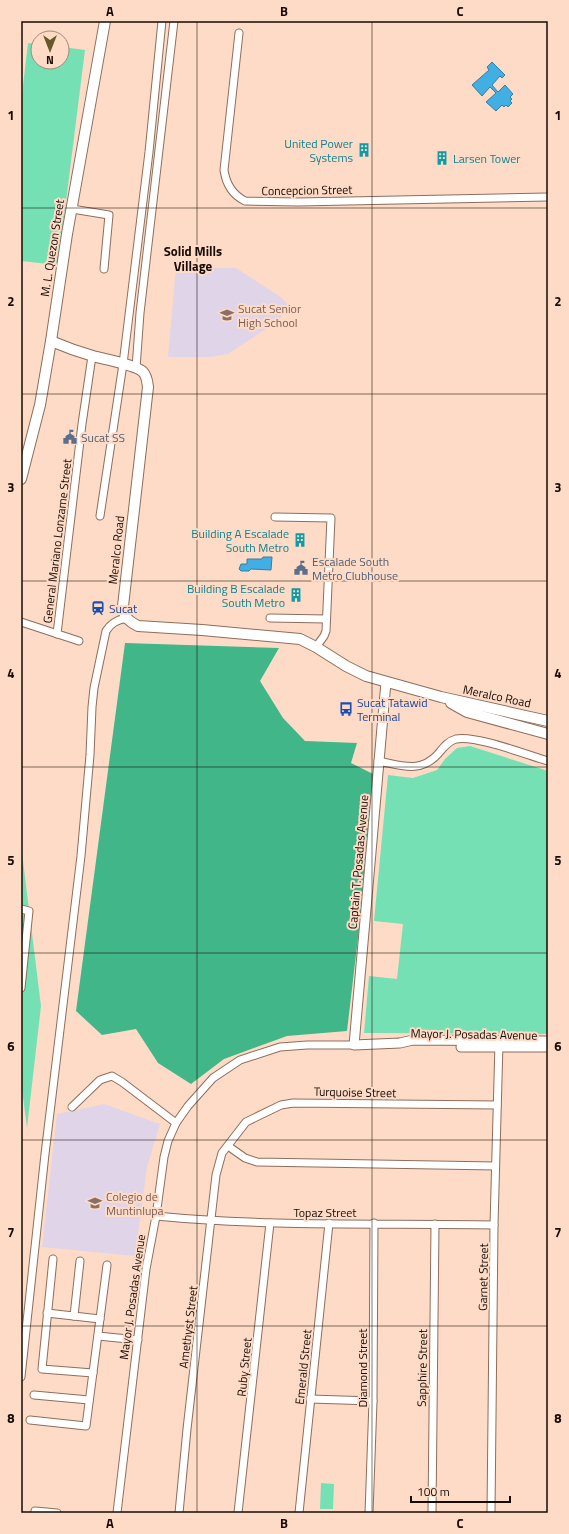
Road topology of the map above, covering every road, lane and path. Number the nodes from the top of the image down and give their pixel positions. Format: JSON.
{"nodes":[{"id":1,"x":105,"y":21,"type":"edge"},
{"id":2,"x":162,"y":21,"type":"edge"},
{"id":3,"x":174,"y":21,"type":"edge"},
{"id":4,"x":239,"y":33,"type":"dead end"},
{"id":5,"x":548,"y":197,"type":"edge"},
{"id":6,"x":72,"y":209,"type":"junction"},
{"id":7,"x":104,"y":269,"type":"dead end"},
{"id":8,"x":52,"y":341,"type":"junction"},
{"id":9,"x":92,"y":356,"type":"junction"},
{"id":10,"x":123,"y":364,"type":"junction"},
{"id":11,"x":136,"y":368,"type":"junction"},
{"id":12,"x":21,"y":479,"type":"edge"},
{"id":13,"x":100,"y":516,"type":"dead end"},
{"id":14,"x":275,"y":517,"type":"dead end"},
{"id":15,"x":126,"y":618,"type":"junction"},
{"id":16,"x":270,"y":618,"type":"dead end"},
{"id":17,"x":326,"y":618,"type":"junction"},
{"id":18,"x":21,"y":622,"type":"edge"},
{"id":19,"x":57,"y":634,"type":"junction"},
{"id":20,"x":79,"y":641,"type":"dead end"},
{"id":21,"x":316,"y":647,"type":"junction"},
{"id":22,"x":387,"y":682,"type":"junction"},
{"id":23,"x":441,"y":697,"type":"junction"},
{"id":24,"x":548,"y":721,"type":"edge"},
{"id":25,"x":548,"y":734,"type":"edge"},
{"id":26,"x":381,"y":761,"type":"junction"},
{"id":27,"x":548,"y":761,"type":"edge"},
{"id":28,"x":21,"y":909,"type":"edge"},
{"id":29,"x":21,"y":988,"type":"edge"},
{"id":30,"x":548,"y":1041,"type":"edge"},
{"id":31,"x":356,"y":1044,"type":"junction"},
{"id":32,"x":499,"y":1045,"type":"junction"},
{"id":33,"x":548,"y":1048,"type":"edge"},
{"id":34,"x":497,"y":1105,"type":"junction"},
{"id":35,"x":72,"y":1107,"type":"dead end"},
{"id":36,"x":176,"y":1123,"type":"junction"},
{"id":37,"x":228,"y":1146,"type":"junction"},
{"id":38,"x":495,"y":1166,"type":"junction"},
{"id":39,"x":156,"y":1216,"type":"junction"},
{"id":40,"x":211,"y":1221,"type":"junction"},
{"id":41,"x":270,"y":1223,"type":"junction"},
{"id":42,"x":329,"y":1223,"type":"junction"},
{"id":43,"x":374,"y":1223,"type":"junction"},
{"id":44,"x":435,"y":1224,"type":"junction"},
{"id":45,"x":494,"y":1225,"type":"junction"},
{"id":46,"x":53,"y":1259,"type":"dead end"},
{"id":47,"x":80,"y":1262,"type":"dead end"},
{"id":48,"x":107,"y":1265,"type":"dead end"},
{"id":49,"x":47,"y":1314,"type":"junction"},
{"id":50,"x":74,"y":1316,"type":"junction"},
{"id":51,"x":100,"y":1319,"type":"junction"},
{"id":52,"x":98,"y":1336,"type":"junction"},
{"id":53,"x":138,"y":1340,"type":"junction"},
{"id":54,"x":93,"y":1373,"type":"junction"},
{"id":55,"x":21,"y":1377,"type":"edge"},
{"id":56,"x":34,"y":1395,"type":"dead end"},
{"id":57,"x":310,"y":1398,"type":"junction"},
{"id":58,"x":90,"y":1400,"type":"junction"},
{"id":59,"x":373,"y":1402,"type":"junction"},
{"id":60,"x":30,"y":1420,"type":"dead end"},
{"id":61,"x":39,"y":1512,"type":"edge"},
{"id":62,"x":58,"y":1513,"type":"edge"},
{"id":63,"x":117,"y":1513,"type":"edge"},
{"id":64,"x":179,"y":1513,"type":"edge"},
{"id":65,"x":238,"y":1513,"type":"edge"},
{"id":66,"x":299,"y":1513,"type":"edge"},
{"id":67,"x":369,"y":1513,"type":"edge"},
{"id":68,"x":432,"y":1513,"type":"edge"},
{"id":69,"x":491,"y":1513,"type":"edge"}],
"edges":[{"from":1,"to":6,"type":"main road","name":"M. L. Quezon Street"},
{"from":2,"to":10,"type":"street"},
{"from":3,"to":11,"type":"street"},
{"from":4,"to":5,"type":"street","name":"Concepcion Street"},
{"from":6,"to":7,"type":"street"},
{"from":6,"to":8,"type":"main road","name":"M. L. Quezon Street"},
{"from":8,"to":9,"type":"main road"},
{"from":8,"to":12,"type":"main road","name":"M. L. Quezon Street"},
{"from":9,"to":10,"type":"main road"},
{"from":9,"to":19,"type":"street","name":"General Mariano Lonzame Street"},
{"from":10,"to":11,"type":"main road"},
{"from":10,"to":13,"type":"street"},
{"from":11,"to":15,"type":"main road","name":"Meralco Road"},
{"from":14,"to":17,"type":"street"},
{"from":15,"to":21,"type":"main road","name":"Meralco Road"},
{"from":15,"to":55,"type":"street"},
{"from":16,"to":17,"type":"street"},
{"from":17,"to":21,"type":"street"},
{"from":18,"to":19,"type":"street"},
{"from":19,"to":20,"type":"street"},
{"from":21,"to":22,"type":"main road","name":"Meralco Road"},
{"from":22,"to":23,"type":"main road","name":"Meralco Road"},
{"from":22,"to":26,"type":"street","name":"Captain T. Posadas Avenue"},
{"from":23,"to":24,"type":"main road","name":"Meralco Road"},
{"from":23,"to":25,"type":"main road","name":"Meralco Road"},
{"from":26,"to":27,"type":"street"},
{"from":26,"to":31,"type":"street","name":"Captain T. Posadas Avenue"},
{"from":28,"to":29,"type":"street"},
{"from":30,"to":32,"type":"street","name":"Mayor J. Posadas Avenue"},
{"from":31,"to":32,"type":"street","name":"Mayor J. Posadas Avenue"},
{"from":31,"to":36,"type":"street","name":"Mayor J. Posadas Avenue"},
{"from":32,"to":33,"type":"street","name":"Mayor J. Posadas Avenue"},
{"from":32,"to":34,"type":"street","name":"Garnet Street"},
{"from":34,"to":37,"type":"street","name":"Turquoise Street"},
{"from":34,"to":38,"type":"street","name":"Garnet Street"},
{"from":35,"to":36,"type":"street"},
{"from":36,"to":39,"type":"street","name":"Mayor J. Posadas Avenue"},
{"from":37,"to":38,"type":"street"},
{"from":37,"to":40,"type":"street","name":"Amethyst Street"},
{"from":38,"to":45,"type":"street","name":"Garnet Street"},
{"from":39,"to":40,"type":"street","name":"Topaz Street"},
{"from":39,"to":53,"type":"street","name":"Mayor J. Posadas Avenue"},
{"from":40,"to":41,"type":"street","name":"Topaz Street"},
{"from":40,"to":64,"type":"street","name":"Amethyst Street"},
{"from":41,"to":42,"type":"street","name":"Topaz Street"},
{"from":41,"to":65,"type":"street","name":"Ruby Street"},
{"from":42,"to":43,"type":"street","name":"Topaz Street"},
{"from":42,"to":57,"type":"street","name":"Emerald Street"},
{"from":43,"to":44,"type":"street","name":"Topaz Street"},
{"from":43,"to":59,"type":"street","name":"Diamond Street"},
{"from":44,"to":45,"type":"street","name":"Topaz Street"},
{"from":44,"to":68,"type":"street","name":"Sapphire Street"},
{"from":45,"to":69,"type":"street","name":"Garnet Street"},
{"from":46,"to":49,"type":"street"},
{"from":47,"to":50,"type":"street"},
{"from":48,"to":51,"type":"street"},
{"from":49,"to":50,"type":"street"},
{"from":49,"to":54,"type":"street"},
{"from":50,"to":51,"type":"street"},
{"from":51,"to":52,"type":"street"},
{"from":52,"to":53,"type":"street"},
{"from":52,"to":54,"type":"street"},
{"from":53,"to":63,"type":"street","name":"Mayor J. Posadas Avenue"},
{"from":54,"to":58,"type":"street"},
{"from":56,"to":58,"type":"street"},
{"from":57,"to":59,"type":"street"},
{"from":57,"to":66,"type":"street","name":"Emerald Street"},
{"from":58,"to":60,"type":"street"},
{"from":59,"to":67,"type":"street","name":"Diamond Street"},
{"from":61,"to":62,"type":"street"}]}
